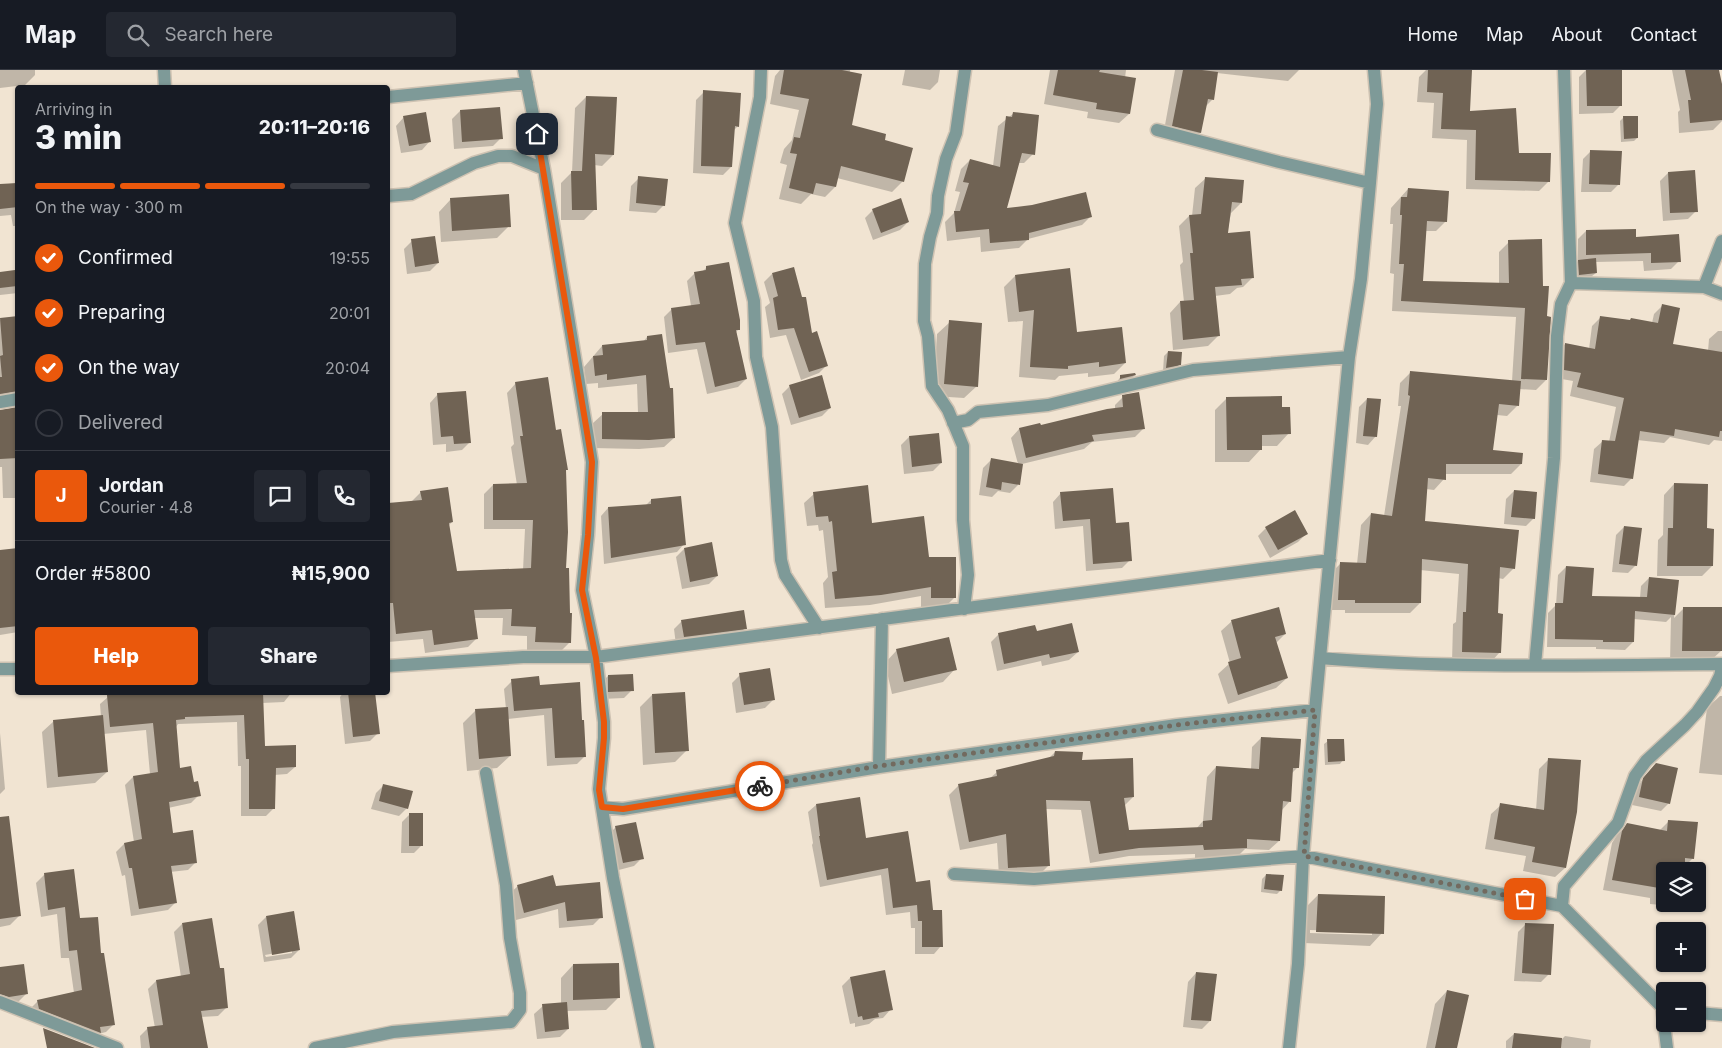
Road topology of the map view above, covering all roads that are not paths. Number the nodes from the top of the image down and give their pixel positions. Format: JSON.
{"nodes":[{"id":1,"x":164,"y":70,"type":"edge"},
{"id":2,"x":762,"y":70,"type":"edge"},
{"id":3,"x":965,"y":70,"type":"edge"},
{"id":4,"x":1374,"y":70,"type":"edge"},
{"id":5,"x":1564,"y":70,"type":"edge"},
{"id":6,"x":525,"y":76,"type":"edge"},
{"id":7,"x":164,"y":85,"type":"edge"},
{"id":8,"x":390,"y":97,"type":"edge"},
{"id":9,"x":1157,"y":130,"type":"dead end"},
{"id":10,"x":544,"y":169,"type":"junction"},
{"id":11,"x":1370,"y":183,"type":"junction"},
{"id":12,"x":390,"y":196,"type":"edge"},
{"id":13,"x":1722,"y":241,"type":"edge"},
{"id":14,"x":1571,"y":283,"type":"junction"},
{"id":15,"x":1704,"y":288,"type":"junction"},
{"id":16,"x":1722,"y":294,"type":"edge"},
{"id":17,"x":1349,"y":357,"type":"junction"},
{"id":18,"x":15,"y":400,"type":"edge"},
{"id":19,"x":0,"y":402,"type":"edge"},
{"id":20,"x":953,"y":423,"type":"junction"},
{"id":21,"x":1330,"y":560,"type":"junction"},
{"id":22,"x":964,"y":609,"type":"junction"},
{"id":23,"x":882,"y":620,"type":"junction"},
{"id":24,"x":819,"y":628,"type":"junction"},
{"id":25,"x":596,"y":658,"type":"junction"},
{"id":26,"x":1320,"y":658,"type":"junction"},
{"id":27,"x":1535,"y":664,"type":"junction"},
{"id":28,"x":390,"y":666,"type":"edge"},
{"id":29,"x":1722,"y":666,"type":"edge"},
{"id":30,"x":0,"y":669,"type":"edge"},
{"id":31,"x":15,"y":669,"type":"edge"},
{"id":32,"x":1315,"y":710,"type":"junction"},
{"id":33,"x":879,"y":766,"type":"junction"},
{"id":34,"x":486,"y":773,"type":"dead end"},
{"id":35,"x":602,"y":807,"type":"junction"},
{"id":36,"x":1304,"y":856,"type":"junction"},
{"id":37,"x":954,"y":874,"type":"dead end"},
{"id":38,"x":1562,"y":906,"type":"junction"},
{"id":39,"x":1656,"y":1001,"type":"edge"},
{"id":40,"x":0,"y":1002,"type":"edge"},
{"id":41,"x":1706,"y":1014,"type":"edge"},
{"id":42,"x":1722,"y":1015,"type":"edge"},
{"id":43,"x":1665,"y":1032,"type":"edge"},
{"id":44,"x":117,"y":1048,"type":"edge"},
{"id":45,"x":315,"y":1048,"type":"edge"},
{"id":46,"x":648,"y":1048,"type":"edge"},
{"id":47,"x":1289,"y":1048,"type":"edge"},
{"id":48,"x":1667,"y":1048,"type":"edge"}],
"edges":[{"from":1,"to":7,"type":"street"},
{"from":2,"to":24,"type":"street"},
{"from":3,"to":20,"type":"street"},
{"from":4,"to":11,"type":"street"},
{"from":5,"to":14,"type":"street"},
{"from":6,"to":8,"type":"street"},
{"from":6,"to":10,"type":"street"},
{"from":9,"to":11,"type":"street"},
{"from":10,"to":12,"type":"street"},
{"from":10,"to":25,"type":"street"},
{"from":11,"to":17,"type":"street"},
{"from":13,"to":15,"type":"street"},
{"from":14,"to":15,"type":"street"},
{"from":14,"to":27,"type":"street"},
{"from":15,"to":16,"type":"street"},
{"from":17,"to":20,"type":"street"},
{"from":17,"to":21,"type":"street"},
{"from":18,"to":19,"type":"street"},
{"from":20,"to":22,"type":"street"},
{"from":21,"to":22,"type":"street"},
{"from":21,"to":26,"type":"street"},
{"from":22,"to":23,"type":"street"},
{"from":23,"to":24,"type":"street"},
{"from":23,"to":33,"type":"street"},
{"from":24,"to":25,"type":"street"},
{"from":25,"to":28,"type":"street"},
{"from":25,"to":35,"type":"street"},
{"from":26,"to":27,"type":"street"},
{"from":26,"to":32,"type":"street"},
{"from":27,"to":29,"type":"street"},
{"from":29,"to":38,"type":"street"},
{"from":30,"to":31,"type":"street"},
{"from":32,"to":33,"type":"street"},
{"from":32,"to":36,"type":"street"},
{"from":33,"to":35,"type":"street"},
{"from":34,"to":45,"type":"street"},
{"from":35,"to":46,"type":"street"},
{"from":36,"to":37,"type":"street"},
{"from":36,"to":38,"type":"street"},
{"from":36,"to":47,"type":"street"},
{"from":38,"to":39,"type":"street"},
{"from":40,"to":44,"type":"street"},
{"from":41,"to":42,"type":"street"},
{"from":43,"to":48,"type":"street"}]}
